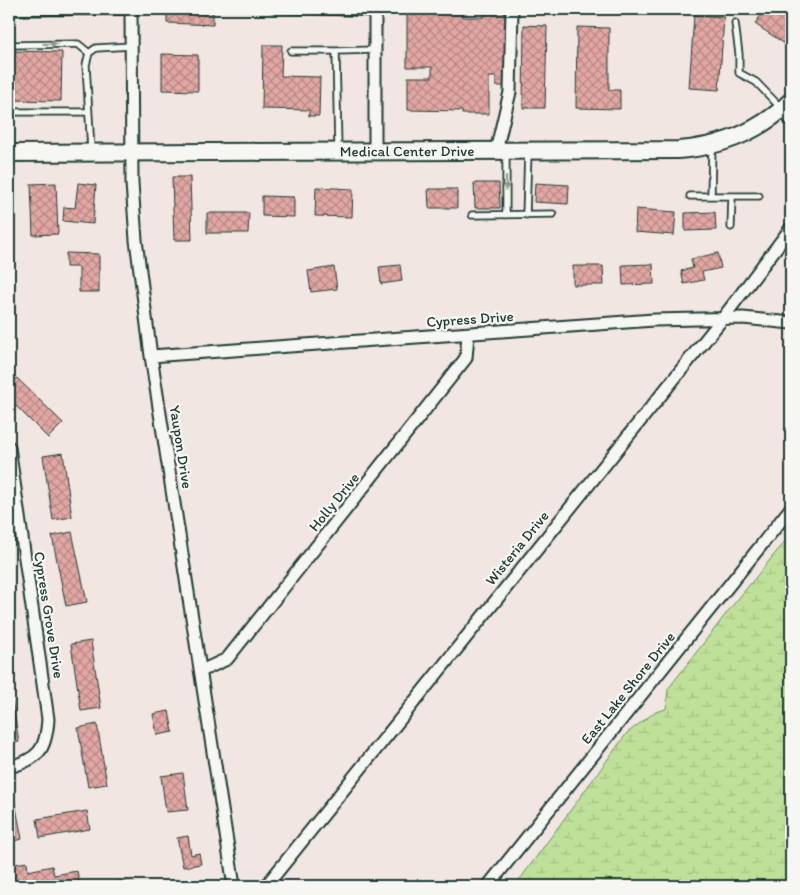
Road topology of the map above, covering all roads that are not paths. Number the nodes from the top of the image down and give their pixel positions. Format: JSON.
{"nodes":[{"id":1,"x":15,"y":9,"type":"edge"},
{"id":2,"x":273,"y":9,"type":"edge"},
{"id":3,"x":512,"y":9,"type":"edge"},
{"id":4,"x":132,"y":10,"type":"edge"},
{"id":5,"x":375,"y":11,"type":"edge"},
{"id":6,"x":735,"y":23,"type":"dead end"},
{"id":7,"x":9,"y":45,"type":"edge"},
{"id":8,"x":132,"y":46,"type":"junction"},
{"id":9,"x":375,"y":50,"type":"junction"},
{"id":10,"x":291,"y":51,"type":"dead end"},
{"id":11,"x":336,"y":51,"type":"junction"},
{"id":12,"x":88,"y":53,"type":"junction"},
{"id":13,"x":788,"y":110,"type":"edge"},
{"id":14,"x":9,"y":112,"type":"edge"},
{"id":15,"x":88,"y":112,"type":"junction"},
{"id":16,"x":712,"y":146,"type":"junction"},
{"id":17,"x":338,"y":151,"type":"junction"},
{"id":18,"x":375,"y":151,"type":"junction"},
{"id":19,"x":501,"y":151,"type":"junction"},
{"id":20,"x":528,"y":151,"type":"junction"},
{"id":21,"x":9,"y":153,"type":"edge"},
{"id":22,"x":91,"y":153,"type":"junction"},
{"id":23,"x":132,"y":153,"type":"junction"},
{"id":24,"x":690,"y":196,"type":"dead end"},
{"id":25,"x":711,"y":196,"type":"junction"},
{"id":26,"x":732,"y":196,"type":"junction"},
{"id":27,"x":759,"y":196,"type":"dead end"},
{"id":28,"x":553,"y":214,"type":"dead end"},
{"id":29,"x":472,"y":215,"type":"dead end"},
{"id":30,"x":506,"y":215,"type":"junction"},
{"id":31,"x":526,"y":215,"type":"junction"},
{"id":32,"x":731,"y":227,"type":"dead end"},
{"id":33,"x":791,"y":228,"type":"edge"},
{"id":34,"x":723,"y":318,"type":"junction"},
{"id":35,"x":791,"y":323,"type":"edge"},
{"id":36,"x":468,"y":335,"type":"junction"},
{"id":37,"x":151,"y":356,"type":"junction"},
{"id":38,"x":9,"y":448,"type":"edge"},
{"id":39,"x":791,"y":508,"type":"edge"},
{"id":40,"x":200,"y":671,"type":"junction"},
{"id":41,"x":9,"y":767,"type":"edge"},
{"id":42,"x":234,"y":886,"type":"edge"},
{"id":43,"x":266,"y":886,"type":"edge"},
{"id":44,"x":488,"y":886,"type":"edge"}],
"edges":[{"from":1,"to":4,"type":"lane"},
{"from":2,"to":5,"type":"lane"},
{"from":3,"to":19,"type":"street"},
{"from":4,"to":8,"type":"street","name":"Yaupon Drive"},
{"from":5,"to":9,"type":"street"},
{"from":6,"to":13,"type":"lane"},
{"from":7,"to":12,"type":"lane","one_way":true},
{"from":8,"to":12,"type":"lane"},
{"from":8,"to":23,"type":"street","name":"Yaupon Drive"},
{"from":9,"to":11,"type":"lane"},
{"from":9,"to":18,"type":"street"},
{"from":10,"to":11,"type":"lane"},
{"from":11,"to":17,"type":"lane"},
{"from":12,"to":15,"type":"lane"},
{"from":13,"to":16,"type":"street","name":"Medical Center Drive"},
{"from":14,"to":15,"type":"lane"},
{"from":15,"to":22,"type":"lane"},
{"from":16,"to":20,"type":"street","name":"Medical Center Drive"},
{"from":16,"to":25,"type":"lane"},
{"from":17,"to":18,"type":"street","name":"Medical Center Drive"},
{"from":17,"to":23,"type":"street","name":"Medical Center Drive"},
{"from":18,"to":19,"type":"street","name":"Medical Center Drive"},
{"from":19,"to":20,"type":"street","name":"Medical Center Drive"},
{"from":19,"to":30,"type":"lane","one_way":true},
{"from":20,"to":31,"type":"lane"},
{"from":21,"to":22,"type":"street","name":"Medical Center Drive"},
{"from":22,"to":23,"type":"street","name":"Medical Center Drive"},
{"from":23,"to":37,"type":"street","name":"Yaupon Drive"},
{"from":24,"to":25,"type":"lane"},
{"from":25,"to":26,"type":"lane"},
{"from":26,"to":27,"type":"lane"},
{"from":26,"to":32,"type":"lane"},
{"from":28,"to":31,"type":"lane"},
{"from":29,"to":30,"type":"lane"},
{"from":30,"to":31,"type":"lane"},
{"from":33,"to":34,"type":"street","name":"Wisteria Drive"},
{"from":34,"to":35,"type":"street","name":"Cypress Drive"},
{"from":34,"to":36,"type":"street","name":"Cypress Drive"},
{"from":34,"to":43,"type":"street","name":"Wisteria Drive"},
{"from":36,"to":37,"type":"street","name":"Cypress Drive"},
{"from":36,"to":40,"type":"street","name":"Holly Drive"},
{"from":37,"to":40,"type":"street","name":"Yaupon Drive"},
{"from":38,"to":41,"type":"street","name":"Cypress Grove Drive"},
{"from":39,"to":44,"type":"street","name":"East Lake Shore Drive"},
{"from":40,"to":42,"type":"street","name":"Yaupon Drive"}]}
